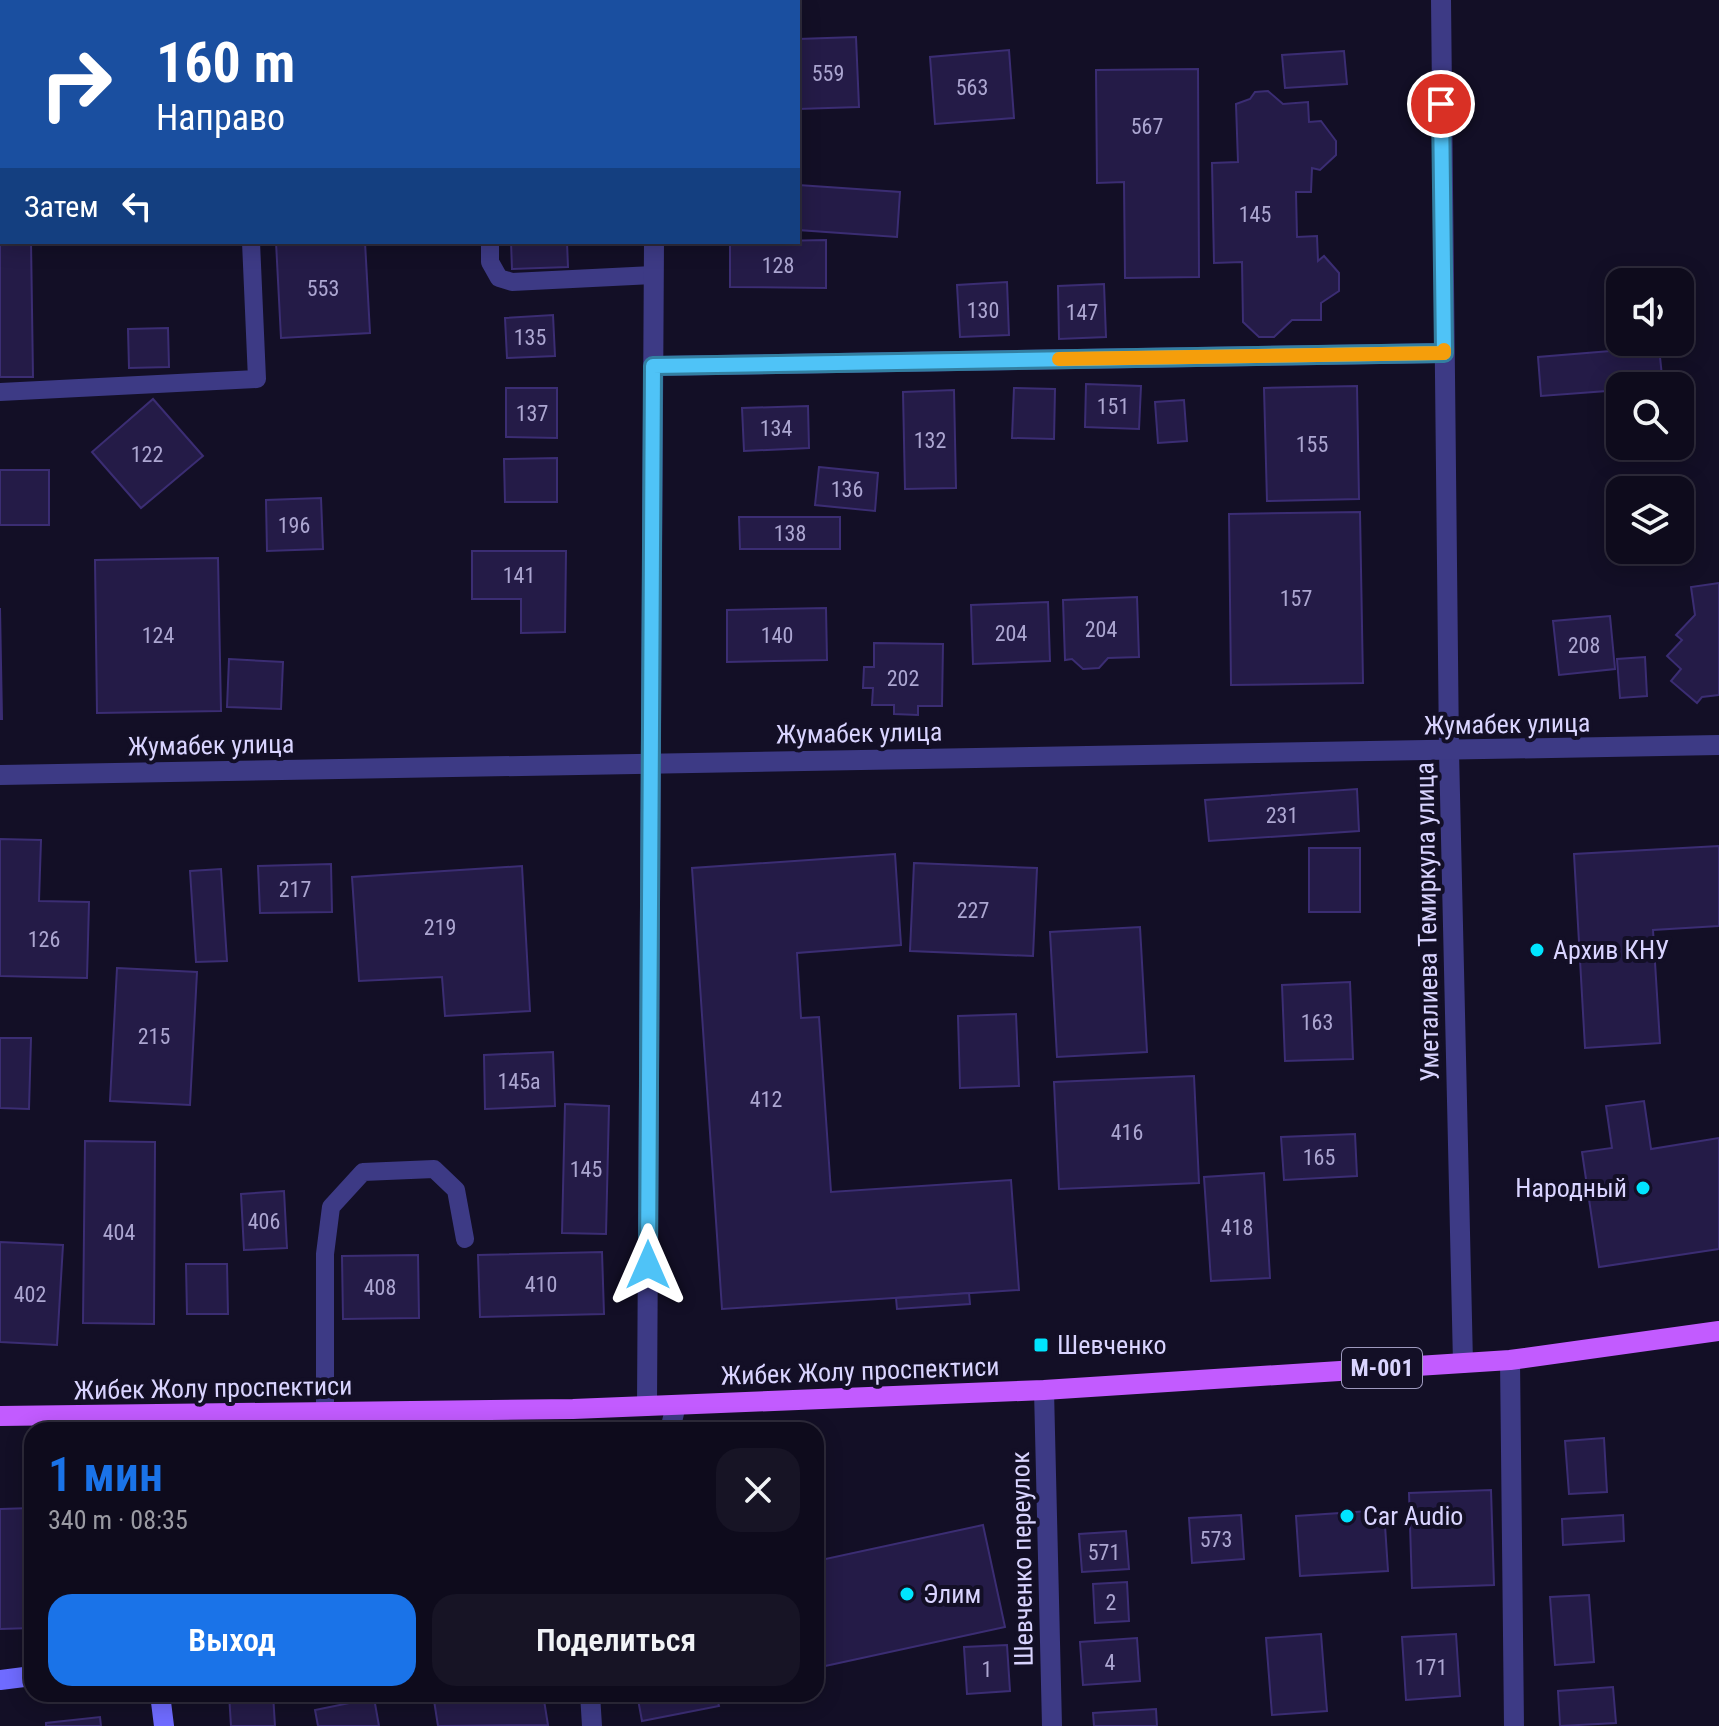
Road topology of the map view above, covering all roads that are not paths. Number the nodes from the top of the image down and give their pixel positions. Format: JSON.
{"nodes":[{"id":1,"x":1441,"y":0,"type":"edge"},
{"id":2,"x":251,"y":244,"type":"edge"},
{"id":3,"x":490,"y":244,"type":"edge"},
{"id":4,"x":654,"y":244,"type":"edge"},
{"id":5,"x":653,"y":275,"type":"junction"},
{"id":6,"x":1444,"y":353,"type":"junction"},
{"id":7,"x":653,"y":366,"type":"junction"},
{"id":8,"x":0,"y":392,"type":"edge"},
{"id":9,"x":1719,"y":745,"type":"edge"},
{"id":10,"x":1449,"y":751,"type":"junction"},
{"id":11,"x":651,"y":762,"type":"junction"},
{"id":12,"x":0,"y":775,"type":"edge"},
{"id":13,"x":465,"y":1239,"type":"dead end"},
{"id":14,"x":1719,"y":1331,"type":"edge"},
{"id":15,"x":1510,"y":1360,"type":"junction"},
{"id":16,"x":1463,"y":1363,"type":"junction"},
{"id":17,"x":1044,"y":1390,"type":"junction"},
{"id":18,"x":676,"y":1405,"type":"junction"},
{"id":19,"x":647,"y":1406,"type":"junction"},
{"id":20,"x":325,"y":1413,"type":"junction"},
{"id":21,"x":0,"y":1416,"type":"edge"},
{"id":22,"x":672,"y":1422,"type":"edge"},
{"id":23,"x":24,"y":1677,"type":"edge"},
{"id":24,"x":0,"y":1680,"type":"edge"},
{"id":25,"x":161,"y":1702,"type":"edge"},
{"id":26,"x":590,"y":1702,"type":"edge"},
{"id":27,"x":164,"y":1726,"type":"edge"},
{"id":28,"x":592,"y":1726,"type":"edge"},
{"id":29,"x":1052,"y":1726,"type":"edge"},
{"id":30,"x":1514,"y":1726,"type":"edge"}],
"edges":[{"from":1,"to":6,"type":"street","name":"Уметалиева Темиркула улица"},
{"from":2,"to":8,"type":"lane"},
{"from":3,"to":5,"type":"lane"},
{"from":4,"to":5,"type":"street"},
{"from":5,"to":7,"type":"street"},
{"from":6,"to":7,"type":"street"},
{"from":6,"to":10,"type":"street","name":"Уметалиева Темиркула улица"},
{"from":7,"to":11,"type":"street"},
{"from":9,"to":10,"type":"street","name":"Жумабек улица"},
{"from":10,"to":11,"type":"street","name":"Жумабек улица"},
{"from":10,"to":16,"type":"street","name":"Уметалиева Темиркула улица"},
{"from":11,"to":12,"type":"street","name":"Жумабек улица"},
{"from":11,"to":19,"type":"street"},
{"from":13,"to":20,"type":"lane"},
{"from":14,"to":15,"type":"main road","name":"Жибек Жолу проспектиси","number":"М-001"},
{"from":15,"to":16,"type":"main road","name":"Жибек Жолу проспектиси","number":"М-001"},
{"from":15,"to":30,"type":"street"},
{"from":16,"to":17,"type":"main road","name":"Жибек Жолу проспектиси","number":"М-001"},
{"from":17,"to":18,"type":"main road","name":"Жибек Жолу проспектиси","number":"М-001"},
{"from":17,"to":29,"type":"street","name":"Шевченко переулок"},
{"from":18,"to":19,"type":"main road","name":"Жибек Жолу проспектиси","number":"М-001"},
{"from":18,"to":22,"type":"street"},
{"from":19,"to":20,"type":"main road","name":"Жибек Жолу проспектиси","number":"М-001"},
{"from":20,"to":21,"type":"main road","name":"Жибек Жолу проспектиси","number":"М-001"},
{"from":23,"to":24,"type":"street"},
{"from":25,"to":27,"type":"street"},
{"from":26,"to":28,"type":"street"}]}
